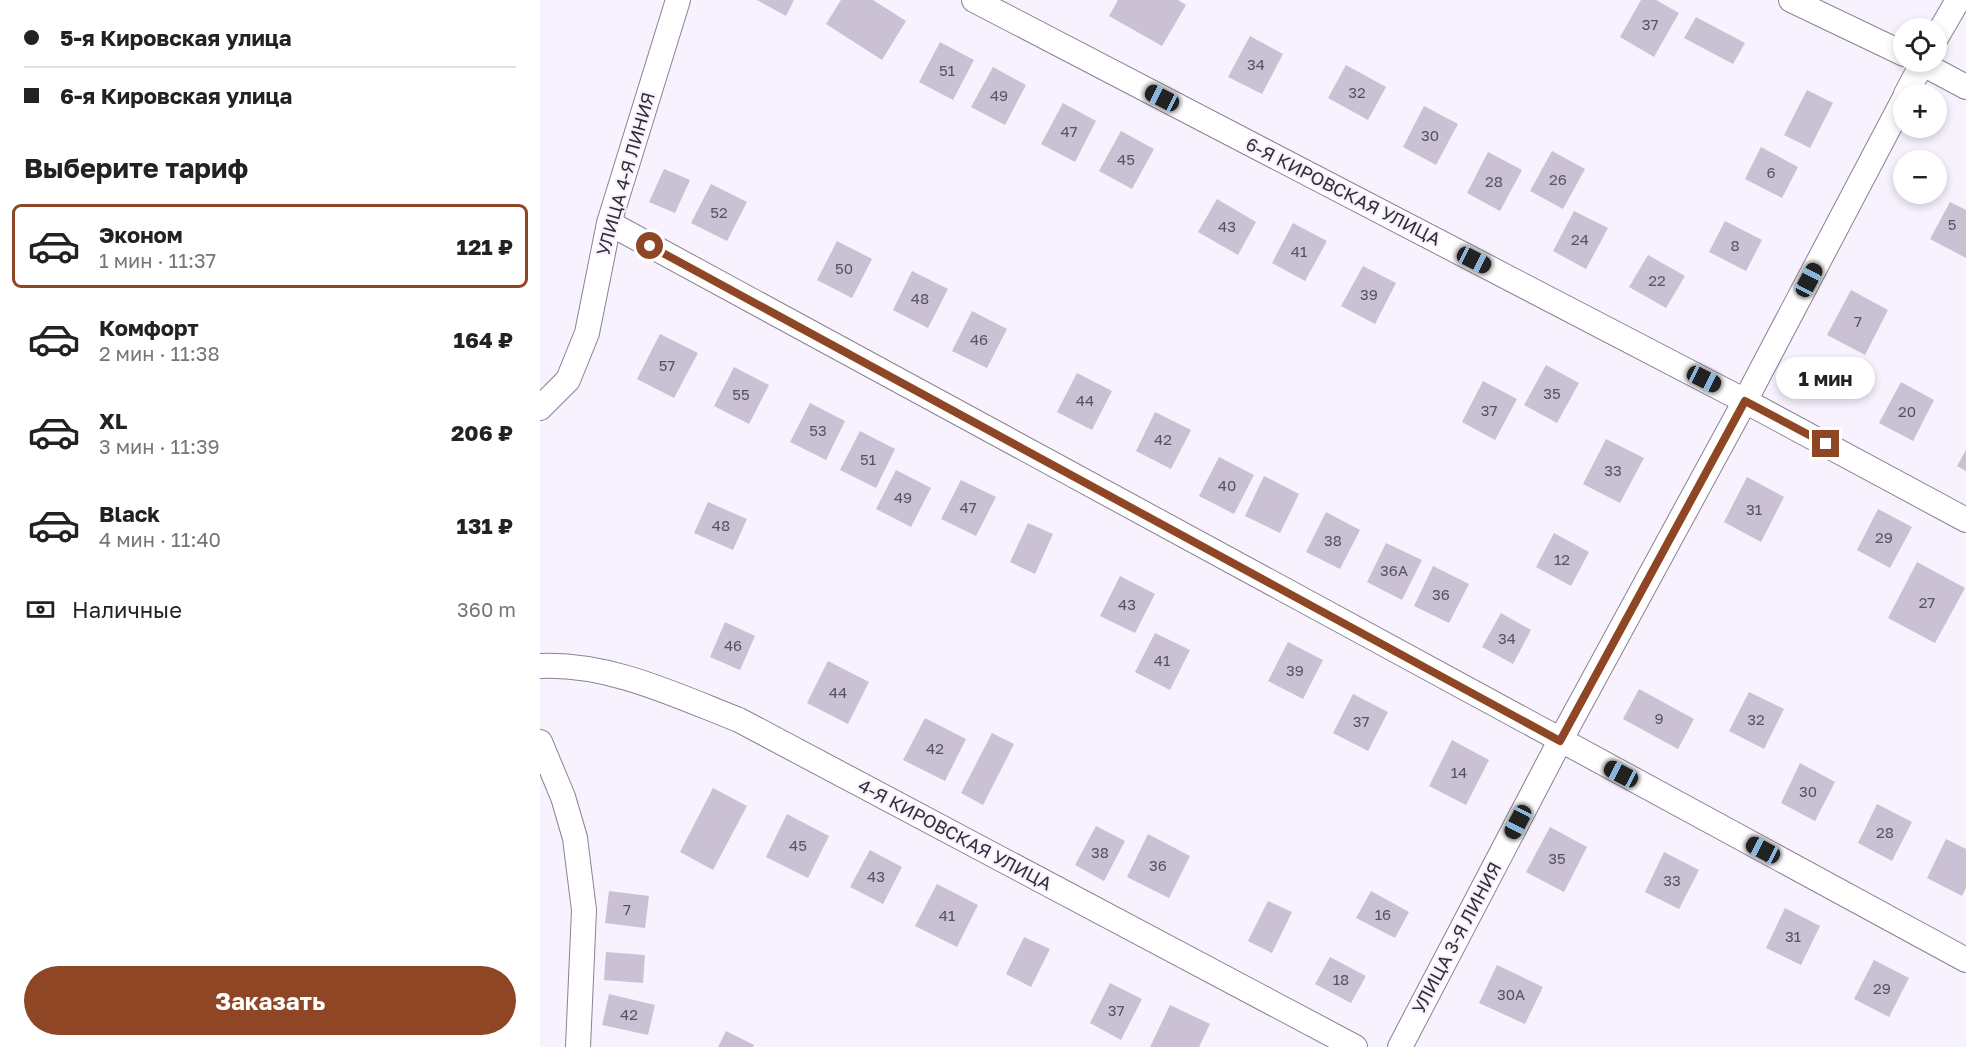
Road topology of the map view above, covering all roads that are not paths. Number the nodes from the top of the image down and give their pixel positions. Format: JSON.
{"nodes":[{"id":1,"x":678,"y":0,"type":"edge"},
{"id":2,"x":974,"y":0,"type":"edge"},
{"id":3,"x":1791,"y":0,"type":"edge"},
{"id":4,"x":1958,"y":0,"type":"edge"},
{"id":5,"x":1947,"y":19,"type":"edge"},
{"id":6,"x":1893,"y":49,"type":"edge"},
{"id":7,"x":1939,"y":72,"type":"edge"},
{"id":8,"x":1966,"y":87,"type":"edge"},
{"id":9,"x":1893,"y":120,"type":"edge"},
{"id":10,"x":609,"y":223,"type":"junction"},
{"id":11,"x":1745,"y":401,"type":"junction"},
{"id":12,"x":540,"y":408,"type":"edge"},
{"id":13,"x":1966,"y":520,"type":"edge"},
{"id":14,"x":540,"y":666,"type":"edge"},
{"id":15,"x":1560,"y":741,"type":"junction"},
{"id":16,"x":540,"y":742,"type":"edge"},
{"id":17,"x":1966,"y":960,"type":"edge"},
{"id":18,"x":578,"y":1047,"type":"edge"},
{"id":19,"x":1355,"y":1047,"type":"edge"},
{"id":20,"x":1400,"y":1047,"type":"edge"}],
"edges":[{"from":1,"to":10,"type":"street","name":"УЛИЦА 4-Я ЛИНИЯ"},
{"from":2,"to":11,"type":"street","name":"6-Я КИРОВСКАЯ УЛИЦА"},
{"from":3,"to":6,"type":"street"},
{"from":4,"to":5,"type":"street"},
{"from":7,"to":8,"type":"street"},
{"from":9,"to":11,"type":"street","name":"УЛИЦА 3-Я ЛИНИЯ"},
{"from":10,"to":12,"type":"street","name":"УЛИЦА 4-Я ЛИНИЯ"},
{"from":10,"to":15,"type":"street"},
{"from":11,"to":13,"type":"street","name":"6-Я КИРОВСКАЯ УЛИЦА"},
{"from":11,"to":15,"type":"street","name":"УЛИЦА 3-Я ЛИНИЯ"},
{"from":14,"to":19,"type":"street","name":"4-Я КИРОВСКАЯ УЛИЦА"},
{"from":15,"to":17,"type":"street"},
{"from":15,"to":20,"type":"street","name":"УЛИЦА 3-Я ЛИНИЯ"},
{"from":16,"to":18,"type":"street"}]}
